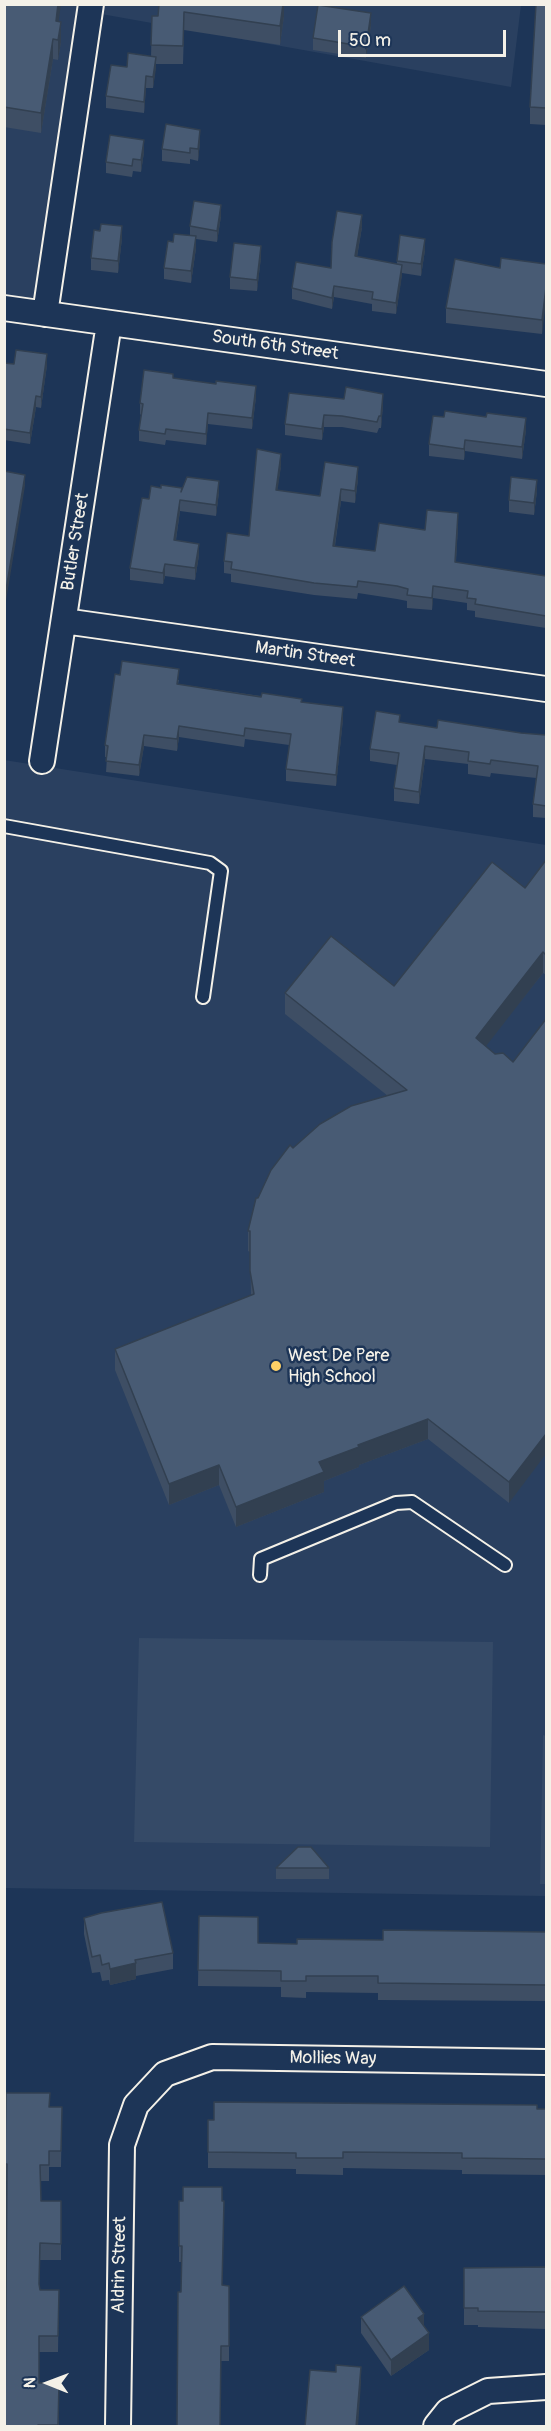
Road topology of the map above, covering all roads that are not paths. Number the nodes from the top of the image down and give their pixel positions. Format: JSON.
{"nodes":[{"id":1,"x":91,"y":4,"type":"edge"},
{"id":2,"x":4,"y":308,"type":"edge"},
{"id":3,"x":45,"y":314,"type":"junction"},
{"id":4,"x":109,"y":323,"type":"junction"},
{"id":5,"x":546,"y":384,"type":"edge"},
{"id":6,"x":64,"y":621,"type":"junction"},
{"id":7,"x":546,"y":689,"type":"edge"},
{"id":8,"x":42,"y":761,"type":"dead end"},
{"id":9,"x":4,"y":826,"type":"edge"},
{"id":10,"x":203,"y":997,"type":"dead end"},
{"id":11,"x":505,"y":1565,"type":"dead end"},
{"id":12,"x":261,"y":1575,"type":"dead end"},
{"id":13,"x":546,"y":2062,"type":"edge"},
{"id":14,"x":136,"y":2105,"type":"joint"},
{"id":15,"x":545,"y":2387,"type":"edge"},
{"id":16,"x":118,"y":2427,"type":"edge"},
{"id":17,"x":436,"y":2427,"type":"edge"}],
"edges":[{"from":1,"to":3,"type":"street"},
{"from":2,"to":3,"type":"street","name":"South 6th Street"},
{"from":3,"to":4,"type":"street","name":"South 6th Street"},
{"from":4,"to":5,"type":"street","name":"South 6th Street"},
{"from":4,"to":6,"type":"street","name":"Butler Street"},
{"from":6,"to":7,"type":"street","name":"Martin Street"},
{"from":6,"to":8,"type":"street","name":"Butler Street"},
{"from":9,"to":10,"type":"lane"},
{"from":11,"to":12,"type":"lane"},
{"from":13,"to":14,"type":"street","name":"Mollies Way"},
{"from":14,"to":16,"type":"street","name":"Aldrin Street"},
{"from":15,"to":17,"type":"street"}]}
